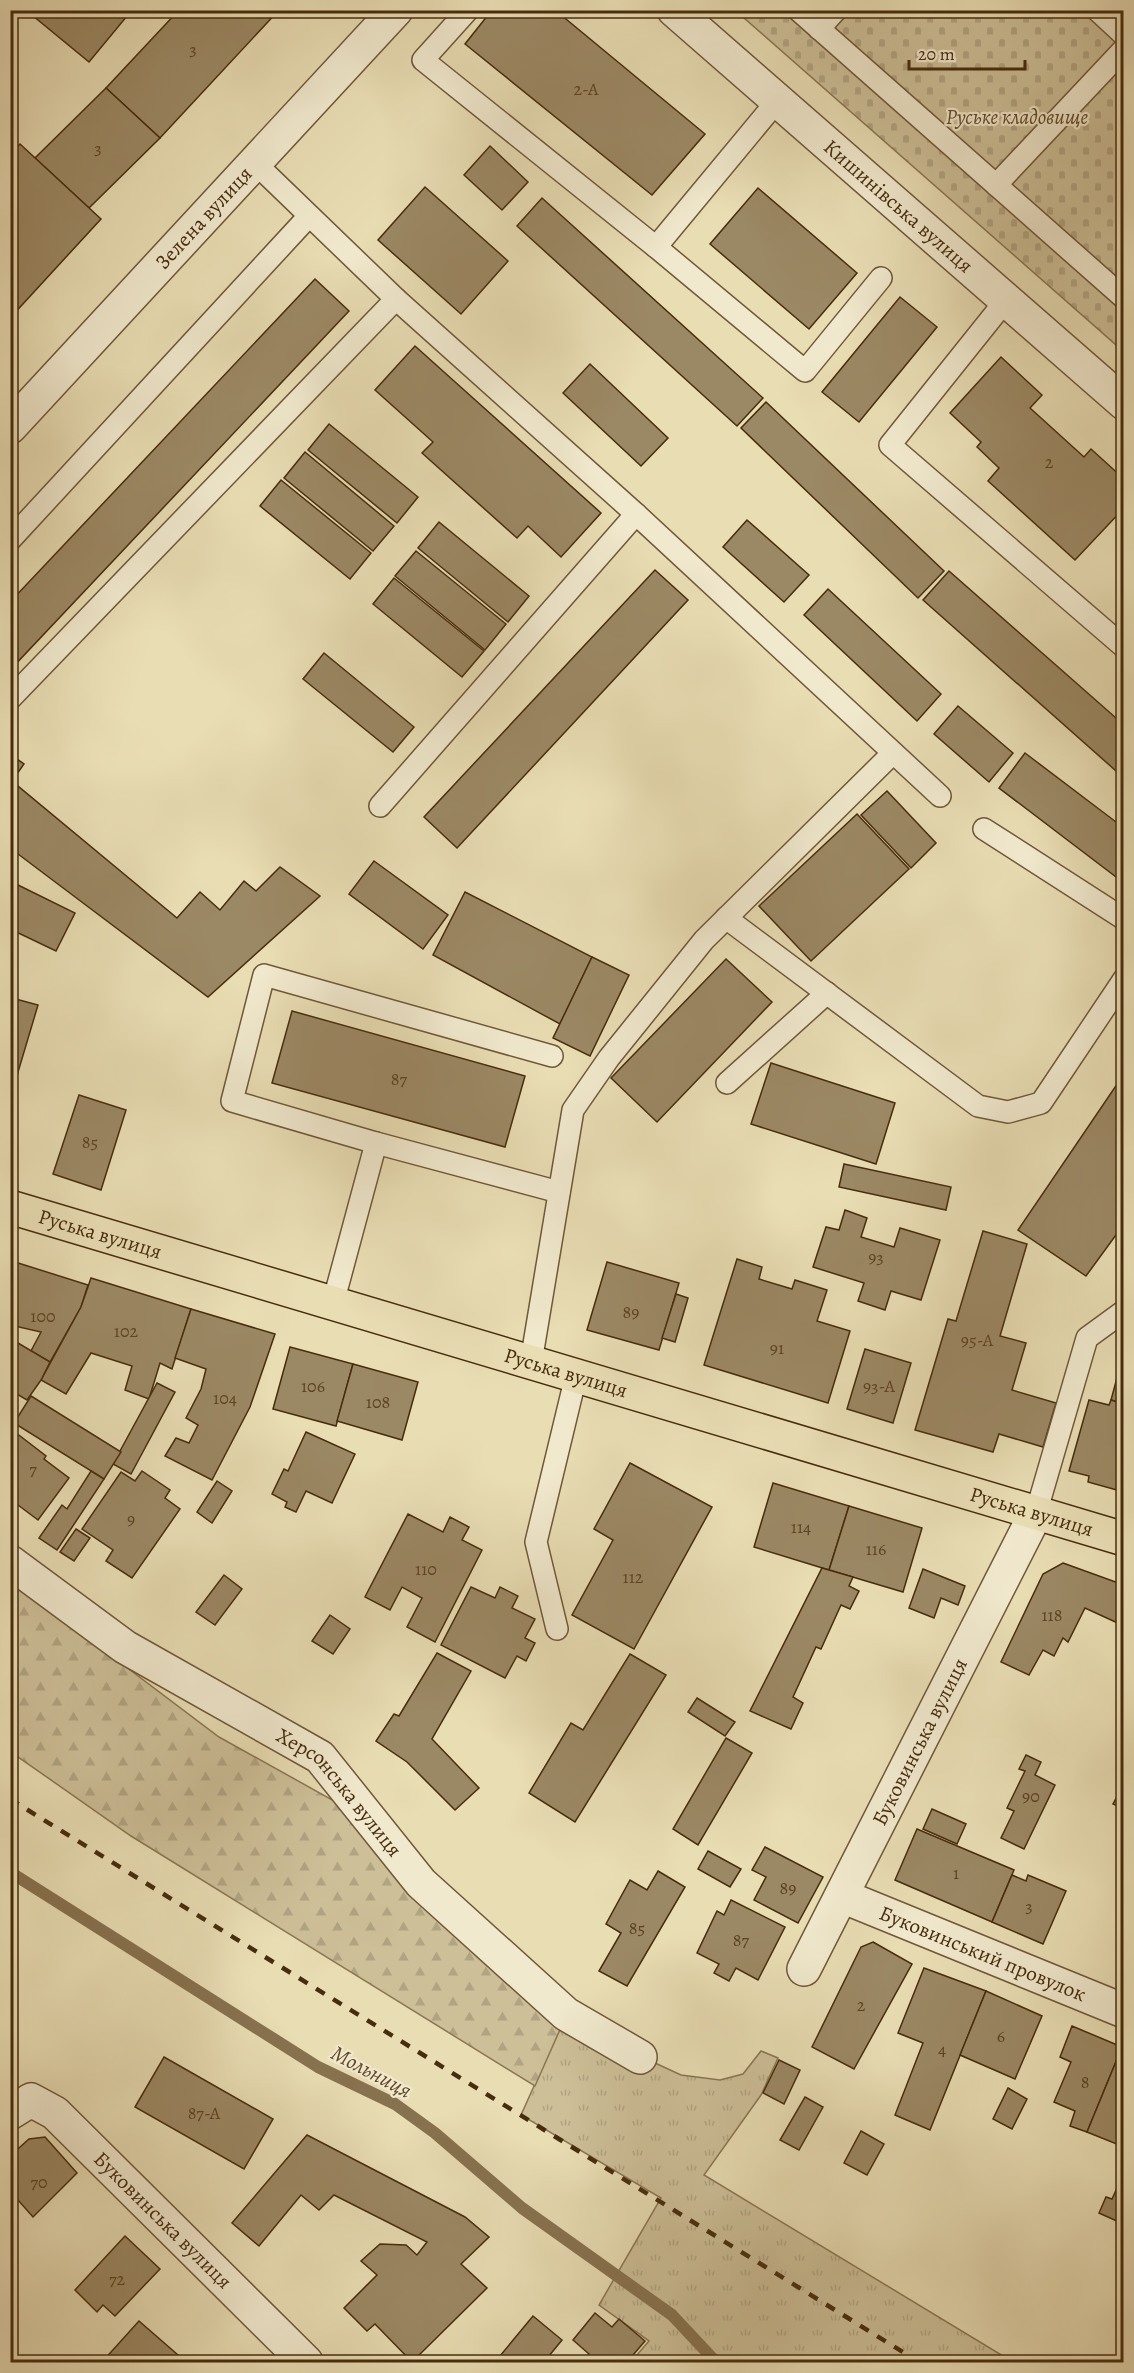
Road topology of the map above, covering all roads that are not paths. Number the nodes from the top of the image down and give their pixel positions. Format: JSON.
{"nodes":[{"id":1,"x":396,"y":10,"type":"edge"},
{"id":2,"x":468,"y":10,"type":"edge"},
{"id":3,"x":674,"y":10,"type":"edge"},
{"id":4,"x":798,"y":10,"type":"edge"},
{"id":5,"x":836,"y":10,"type":"edge"},
{"id":6,"x":1097,"y":10,"type":"edge"},
{"id":7,"x":819,"y":29,"type":"junction"},
{"id":8,"x":1124,"y":35,"type":"edge"},
{"id":9,"x":1124,"y":49,"type":"edge"},
{"id":10,"x":777,"y":101,"type":"junction"},
{"id":11,"x":255,"y":163,"type":"junction"},
{"id":12,"x":996,"y":185,"type":"junction"},
{"id":13,"x":309,"y":216,"type":"junction"},
{"id":14,"x":656,"y":248,"type":"junction"},
{"id":15,"x":881,"y":278,"type":"dead end"},
{"id":16,"x":1124,"y":298,"type":"edge"},
{"id":17,"x":396,"y":299,"type":"junction"},
{"id":18,"x":1006,"y":300,"type":"junction"},
{"id":19,"x":1124,"y":403,"type":"edge"},
{"id":20,"x":10,"y":427,"type":"edge"},
{"id":21,"x":636,"y":514,"type":"junction"},
{"id":22,"x":10,"y":540,"type":"edge"},
{"id":23,"x":1124,"y":647,"type":"edge"},
{"id":24,"x":10,"y":699,"type":"edge"},
{"id":25,"x":893,"y":753,"type":"junction"},
{"id":26,"x":940,"y":796,"type":"dead end"},
{"id":27,"x":380,"y":806,"type":"dead end"},
{"id":28,"x":984,"y":829,"type":"dead end"},
{"id":29,"x":726,"y":918,"type":"junction"},
{"id":30,"x":1124,"y":920,"type":"edge"},
{"id":31,"x":1124,"y":979,"type":"edge"},
{"id":32,"x":827,"y":993,"type":"junction"},
{"id":33,"x":552,"y":1056,"type":"dead end"},
{"id":34,"x":727,"y":1083,"type":"dead end"},
{"id":35,"x":376,"y":1143,"type":"junction"},
{"id":36,"x":559,"y":1192,"type":"junction"},
{"id":37,"x":10,"y":1207,"type":"edge"},
{"id":38,"x":333,"y":1303,"type":"junction"},
{"id":39,"x":1124,"y":1311,"type":"edge"},
{"id":40,"x":531,"y":1362,"type":"junction"},
{"id":41,"x":576,"y":1376,"type":"junction"},
{"id":42,"x":1036,"y":1513,"type":"junction"},
{"id":43,"x":1124,"y":1539,"type":"edge"},
{"id":44,"x":10,"y":1562,"type":"edge"},
{"id":45,"x":557,"y":1629,"type":"dead end"},
{"id":46,"x":842,"y":1896,"type":"junction"},
{"id":47,"x":804,"y":1970,"type":"dead end"},
{"id":48,"x":1124,"y":2011,"type":"edge"},
{"id":49,"x":640,"y":2057,"type":"dead end"},
{"id":50,"x":10,"y":2113,"type":"edge"},
{"id":51,"x":306,"y":2362,"type":"edge"}],
"edges":[{"from":1,"to":11,"type":"street","name":"Зелена вулиця"},
{"from":2,"to":14,"type":"lane"},
{"from":3,"to":10,"type":"street","name":"Кишинівська вулиця"},
{"from":4,"to":7,"type":"lane"},
{"from":5,"to":7,"type":"lane"},
{"from":6,"to":8,"type":"lane"},
{"from":7,"to":12,"type":"lane"},
{"from":9,"to":12,"type":"lane"},
{"from":10,"to":14,"type":"lane"},
{"from":10,"to":18,"type":"street","name":"Кишинівська вулиця"},
{"from":11,"to":13,"type":"lane"},
{"from":11,"to":20,"type":"street","name":"Зелена вулиця"},
{"from":12,"to":16,"type":"lane"},
{"from":13,"to":17,"type":"lane"},
{"from":13,"to":22,"type":"lane"},
{"from":14,"to":15,"type":"lane"},
{"from":17,"to":21,"type":"lane"},
{"from":17,"to":24,"type":"lane"},
{"from":18,"to":19,"type":"street","name":"Кишинівська вулиця"},
{"from":18,"to":23,"type":"lane"},
{"from":21,"to":25,"type":"lane"},
{"from":21,"to":27,"type":"lane"},
{"from":25,"to":26,"type":"lane"},
{"from":25,"to":29,"type":"lane"},
{"from":28,"to":30,"type":"lane"},
{"from":29,"to":32,"type":"lane"},
{"from":29,"to":36,"type":"lane"},
{"from":31,"to":32,"type":"lane"},
{"from":32,"to":34,"type":"lane"},
{"from":33,"to":35,"type":"lane"},
{"from":35,"to":36,"type":"lane"},
{"from":35,"to":38,"type":"lane"},
{"from":36,"to":40,"type":"lane"},
{"from":37,"to":38,"type":"main road","name":"Руська вулиця"},
{"from":38,"to":40,"type":"main road","name":"Руська вулиця"},
{"from":39,"to":42,"type":"lane"},
{"from":40,"to":41,"type":"main road","name":"Руська вулиця"},
{"from":41,"to":42,"type":"main road","name":"Руська вулиця"},
{"from":41,"to":45,"type":"lane"},
{"from":42,"to":43,"type":"main road","name":"Руська вулиця"},
{"from":42,"to":46,"type":"street","name":"Буковинська вулиця"},
{"from":44,"to":49,"type":"street","name":"Херсонська вулиця"},
{"from":46,"to":47,"type":"street","name":"Буковинська вулиця"},
{"from":46,"to":48,"type":"street","name":"Буковинський провулок"},
{"from":50,"to":51,"type":"street","name":"Буковинська вулиця"}]}
